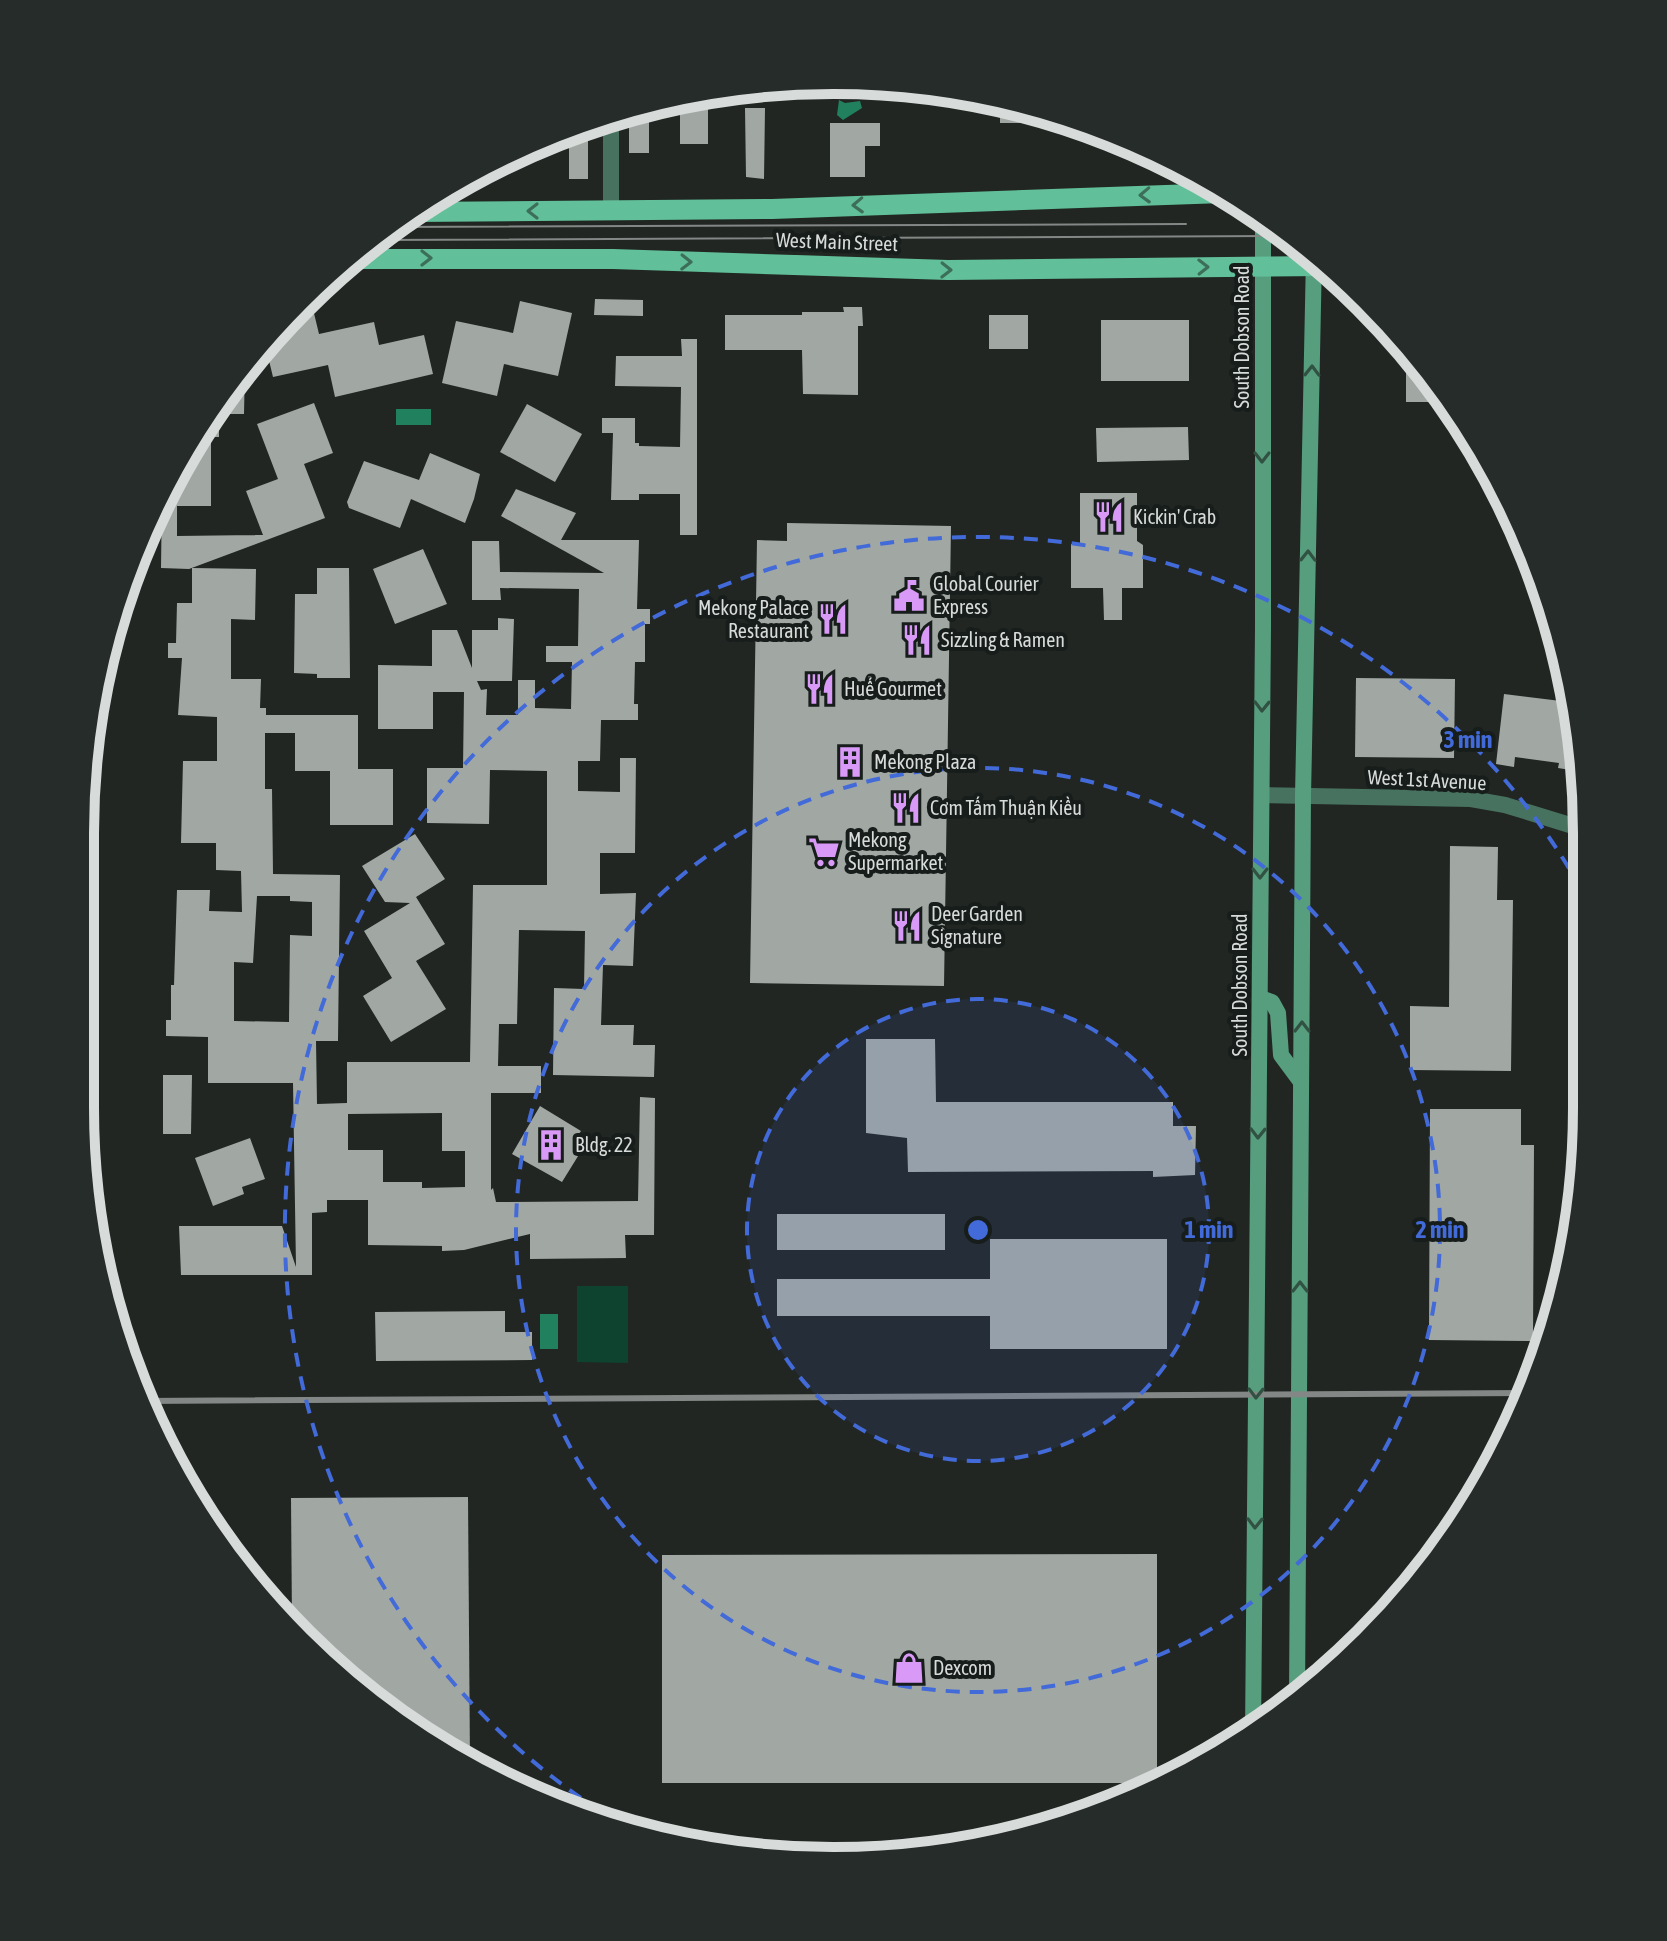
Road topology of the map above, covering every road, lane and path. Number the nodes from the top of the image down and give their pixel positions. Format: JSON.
{"nodes":[{"id":1,"x":611,"y":128,"type":"edge"},
{"id":2,"x":1204,"y":194,"type":"edge"},
{"id":3,"x":611,"y":211,"type":"junction"},
{"id":4,"x":434,"y":212,"type":"edge"},
{"id":5,"x":1262,"y":232,"type":"edge"},
{"id":6,"x":369,"y":259,"type":"edge"},
{"id":7,"x":1304,"y":264,"type":"edge"},
{"id":8,"x":1262,"y":267,"type":"junction"},
{"id":9,"x":1318,"y":275,"type":"edge"},
{"id":10,"x":1262,"y":795,"type":"junction"},
{"id":11,"x":1303,"y":796,"type":"junction"},
{"id":12,"x":1573,"y":826,"type":"edge"},
{"id":13,"x":1260,"y":998,"type":"junction"},
{"id":14,"x":1301,"y":1082,"type":"junction"},
{"id":15,"x":1297,"y":1683,"type":"edge"},
{"id":16,"x":1253,"y":1716,"type":"edge"}],
"edges":[{"from":1,"to":3,"type":"street"},
{"from":2,"to":3,"type":"main road","name":"West Main Street","one_way":true},
{"from":3,"to":4,"type":"main road","name":"West Main Street","one_way":true},
{"from":5,"to":8,"type":"main road","name":"South Dobson Road"},
{"from":6,"to":8,"type":"main road","name":"West Main Street","one_way":true},
{"from":7,"to":8,"type":"main road","name":"West Main Street"},
{"from":8,"to":10,"type":"main road","name":"South Dobson Road","one_way":true},
{"from":11,"to":9,"type":"main road","one_way":true},
{"from":10,"to":11,"type":"street","name":"West 1st Avenue"},
{"from":10,"to":13,"type":"main road","name":"South Dobson Road","one_way":true},
{"from":11,"to":12,"type":"street","name":"West 1st Avenue"},
{"from":14,"to":11,"type":"main road","one_way":true},
{"from":13,"to":14,"type":"main road"},
{"from":13,"to":16,"type":"main road","name":"South Dobson Road","one_way":true},
{"from":15,"to":14,"type":"main road","one_way":true}]}
